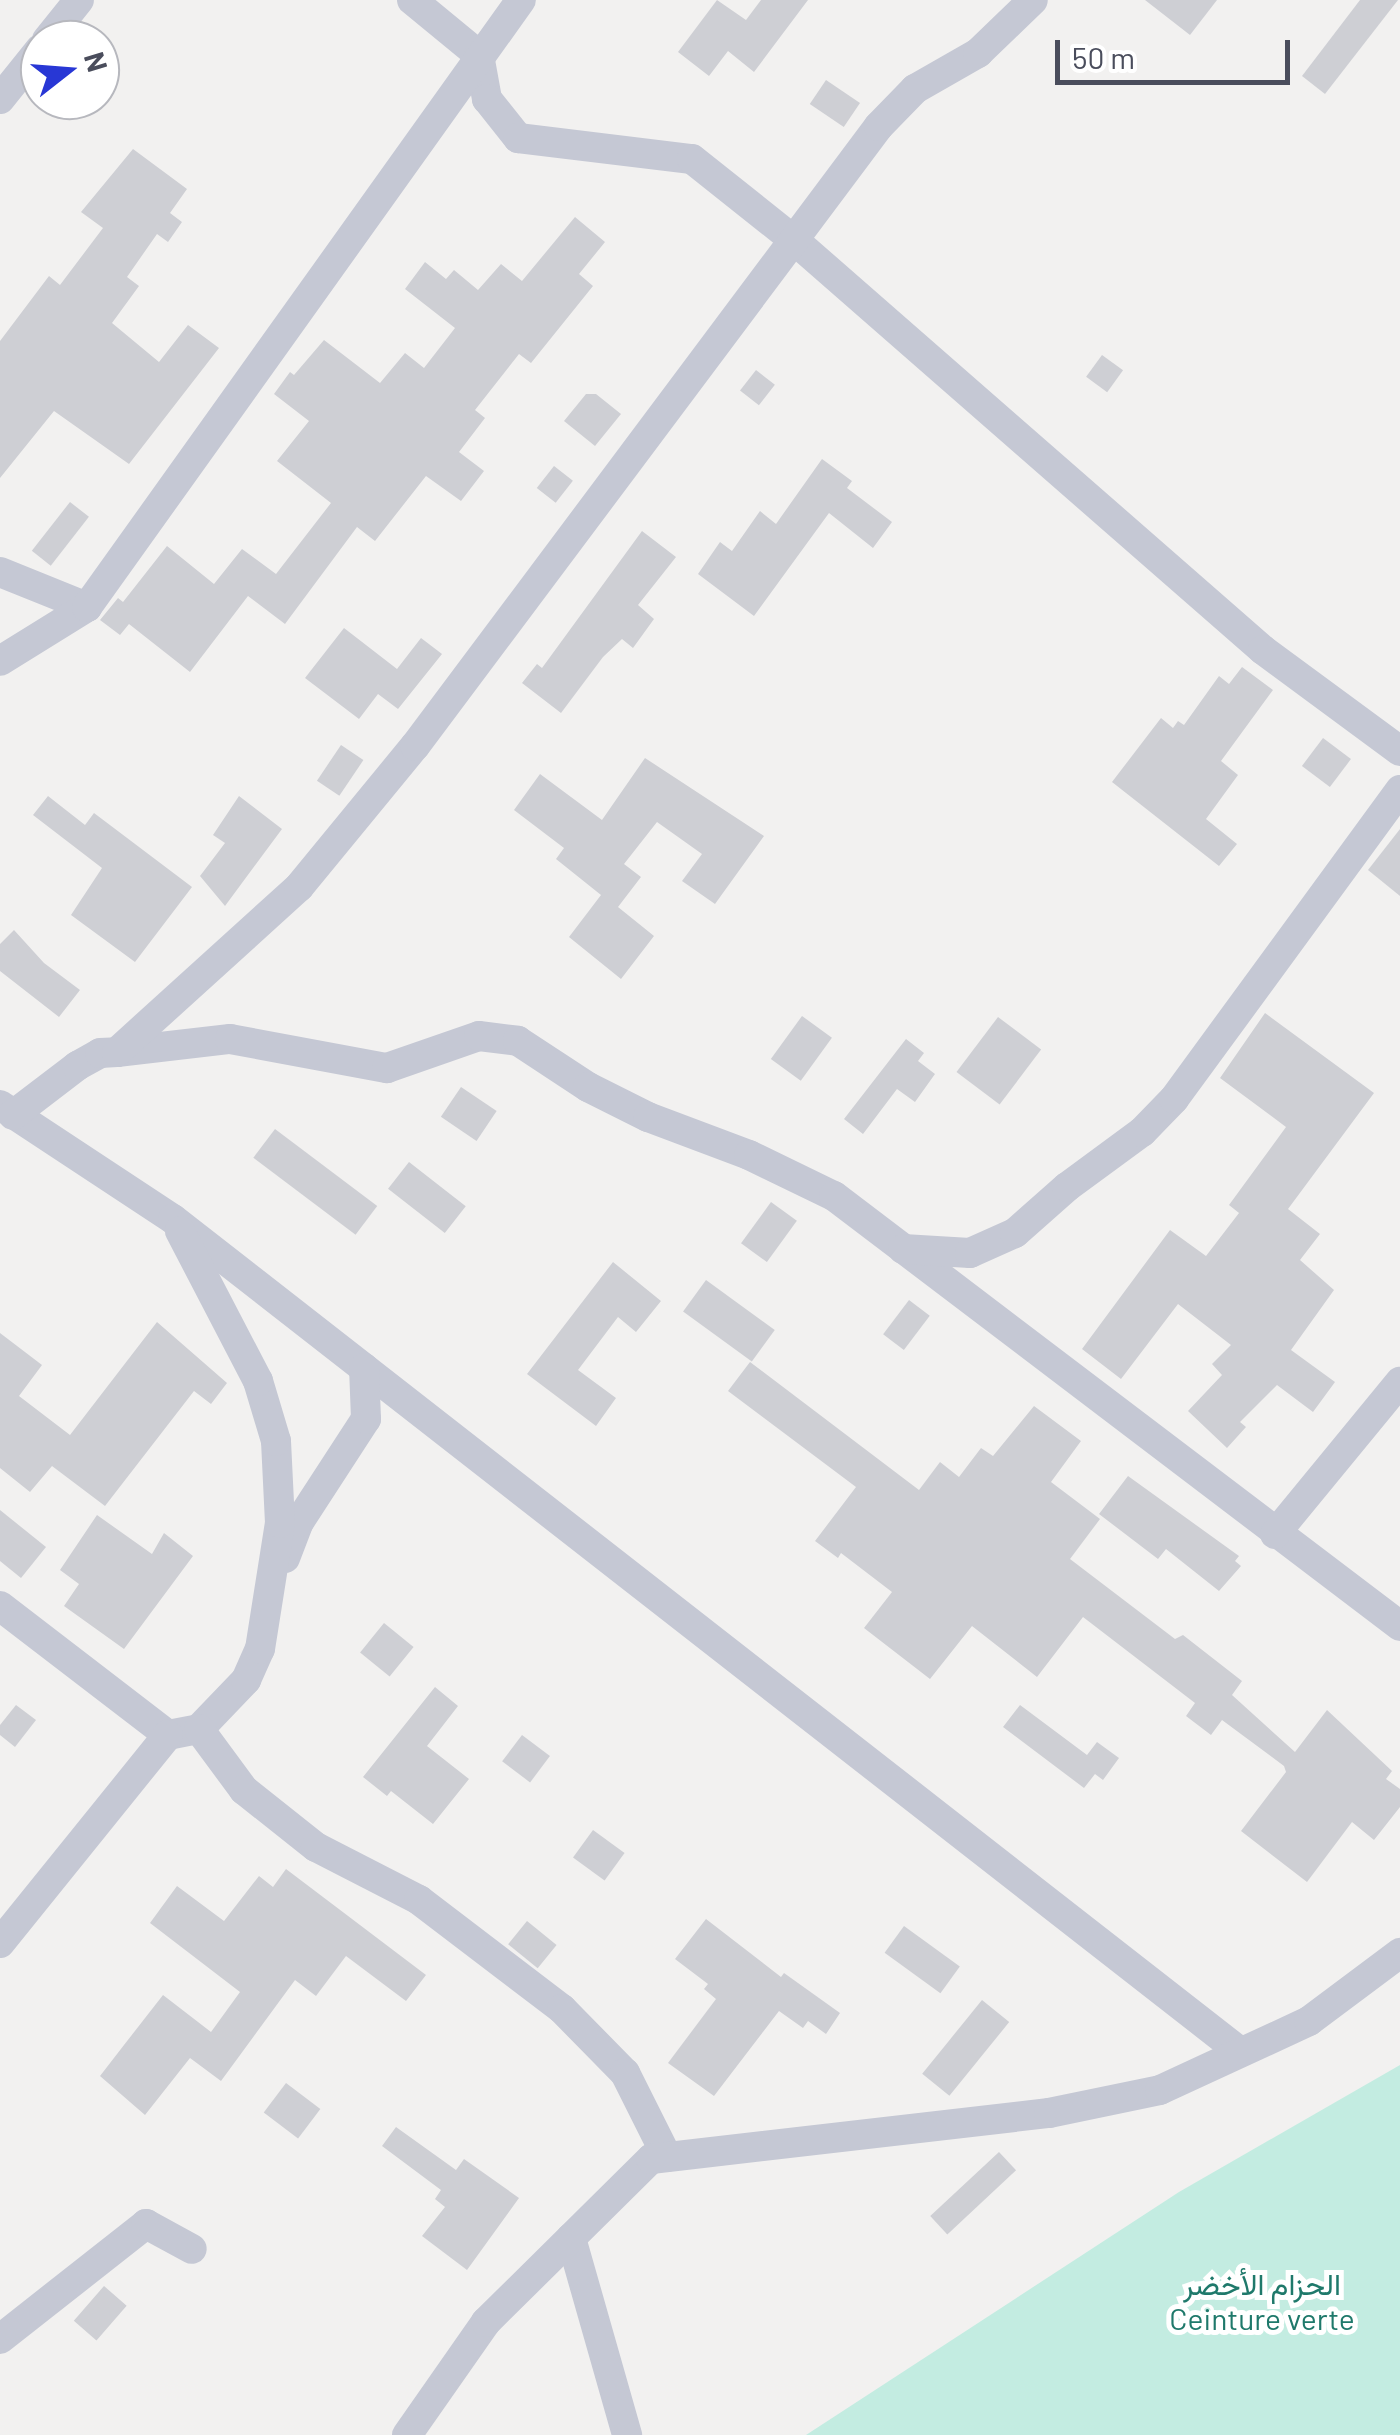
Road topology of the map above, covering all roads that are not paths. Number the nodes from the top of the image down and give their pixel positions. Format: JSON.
{"nodes":[{"id":1,"x":79,"y":0,"type":"edge"},
{"id":2,"x":412,"y":0,"type":"edge"},
{"id":3,"x":521,"y":0,"type":"edge"},
{"id":4,"x":1033,"y":0,"type":"edge"},
{"id":5,"x":63,"y":20,"type":"edge"},
{"id":6,"x":480,"y":55,"type":"junction"},
{"id":7,"x":20,"y":74,"type":"edge"},
{"id":8,"x":0,"y":100,"type":"edge"},
{"id":9,"x":794,"y":240,"type":"junction"},
{"id":10,"x":0,"y":572,"type":"edge"},
{"id":11,"x":88,"y":607,"type":"junction"},
{"id":12,"x":0,"y":661,"type":"edge"},
{"id":13,"x":1398,"y":747,"type":"edge"},
{"id":14,"x":1400,"y":790,"type":"edge"},
{"id":15,"x":116,"y":1052,"type":"junction"},
{"id":16,"x":7,"y":1110,"type":"edge"},
{"id":17,"x":173,"y":1219,"type":"junction"},
{"id":18,"x":902,"y":1248,"type":"junction"},
{"id":19,"x":364,"y":1368,"type":"junction"},
{"id":20,"x":1400,"y":1382,"type":"edge"},
{"id":21,"x":1275,"y":1534,"type":"junction"},
{"id":22,"x":0,"y":1606,"type":"edge"},
{"id":23,"x":261,"y":1619,"type":"junction"},
{"id":24,"x":1400,"y":1626,"type":"edge"},
{"id":25,"x":199,"y":1730,"type":"junction"},
{"id":26,"x":168,"y":1735,"type":"junction"},
{"id":27,"x":0,"y":1943,"type":"edge"},
{"id":28,"x":1400,"y":1953,"type":"edge"},
{"id":29,"x":1239,"y":2050,"type":"junction"},
{"id":30,"x":667,"y":2156,"type":"junction"},
{"id":31,"x":571,"y":2238,"type":"junction"},
{"id":32,"x":192,"y":2249,"type":"dead end"},
{"id":33,"x":0,"y":2338,"type":"edge"},
{"id":34,"x":408,"y":2435,"type":"edge"},
{"id":35,"x":628,"y":2435,"type":"edge"}],
"edges":[{"from":1,"to":5,"type":"street"},
{"from":2,"to":6,"type":"street"},
{"from":3,"to":6,"type":"street"},
{"from":4,"to":9,"type":"street"},
{"from":6,"to":9,"type":"street"},
{"from":6,"to":11,"type":"street"},
{"from":7,"to":8,"type":"street"},
{"from":9,"to":13,"type":"street"},
{"from":9,"to":15,"type":"street"},
{"from":10,"to":11,"type":"street"},
{"from":11,"to":12,"type":"street"},
{"from":14,"to":18,"type":"street"},
{"from":15,"to":16,"type":"street"},
{"from":15,"to":18,"type":"street"},
{"from":16,"to":17,"type":"street"},
{"from":17,"to":19,"type":"street"},
{"from":17,"to":23,"type":"street"},
{"from":18,"to":21,"type":"street"},
{"from":19,"to":23,"type":"street"},
{"from":19,"to":29,"type":"street"},
{"from":20,"to":21,"type":"street"},
{"from":21,"to":24,"type":"street"},
{"from":22,"to":26,"type":"street"},
{"from":23,"to":25,"type":"street"},
{"from":25,"to":26,"type":"street"},
{"from":25,"to":30,"type":"street"},
{"from":26,"to":27,"type":"street"},
{"from":28,"to":29,"type":"street"},
{"from":29,"to":30,"type":"street"},
{"from":30,"to":31,"type":"street"},
{"from":31,"to":34,"type":"street"},
{"from":31,"to":35,"type":"street"},
{"from":32,"to":33,"type":"street"}]}
